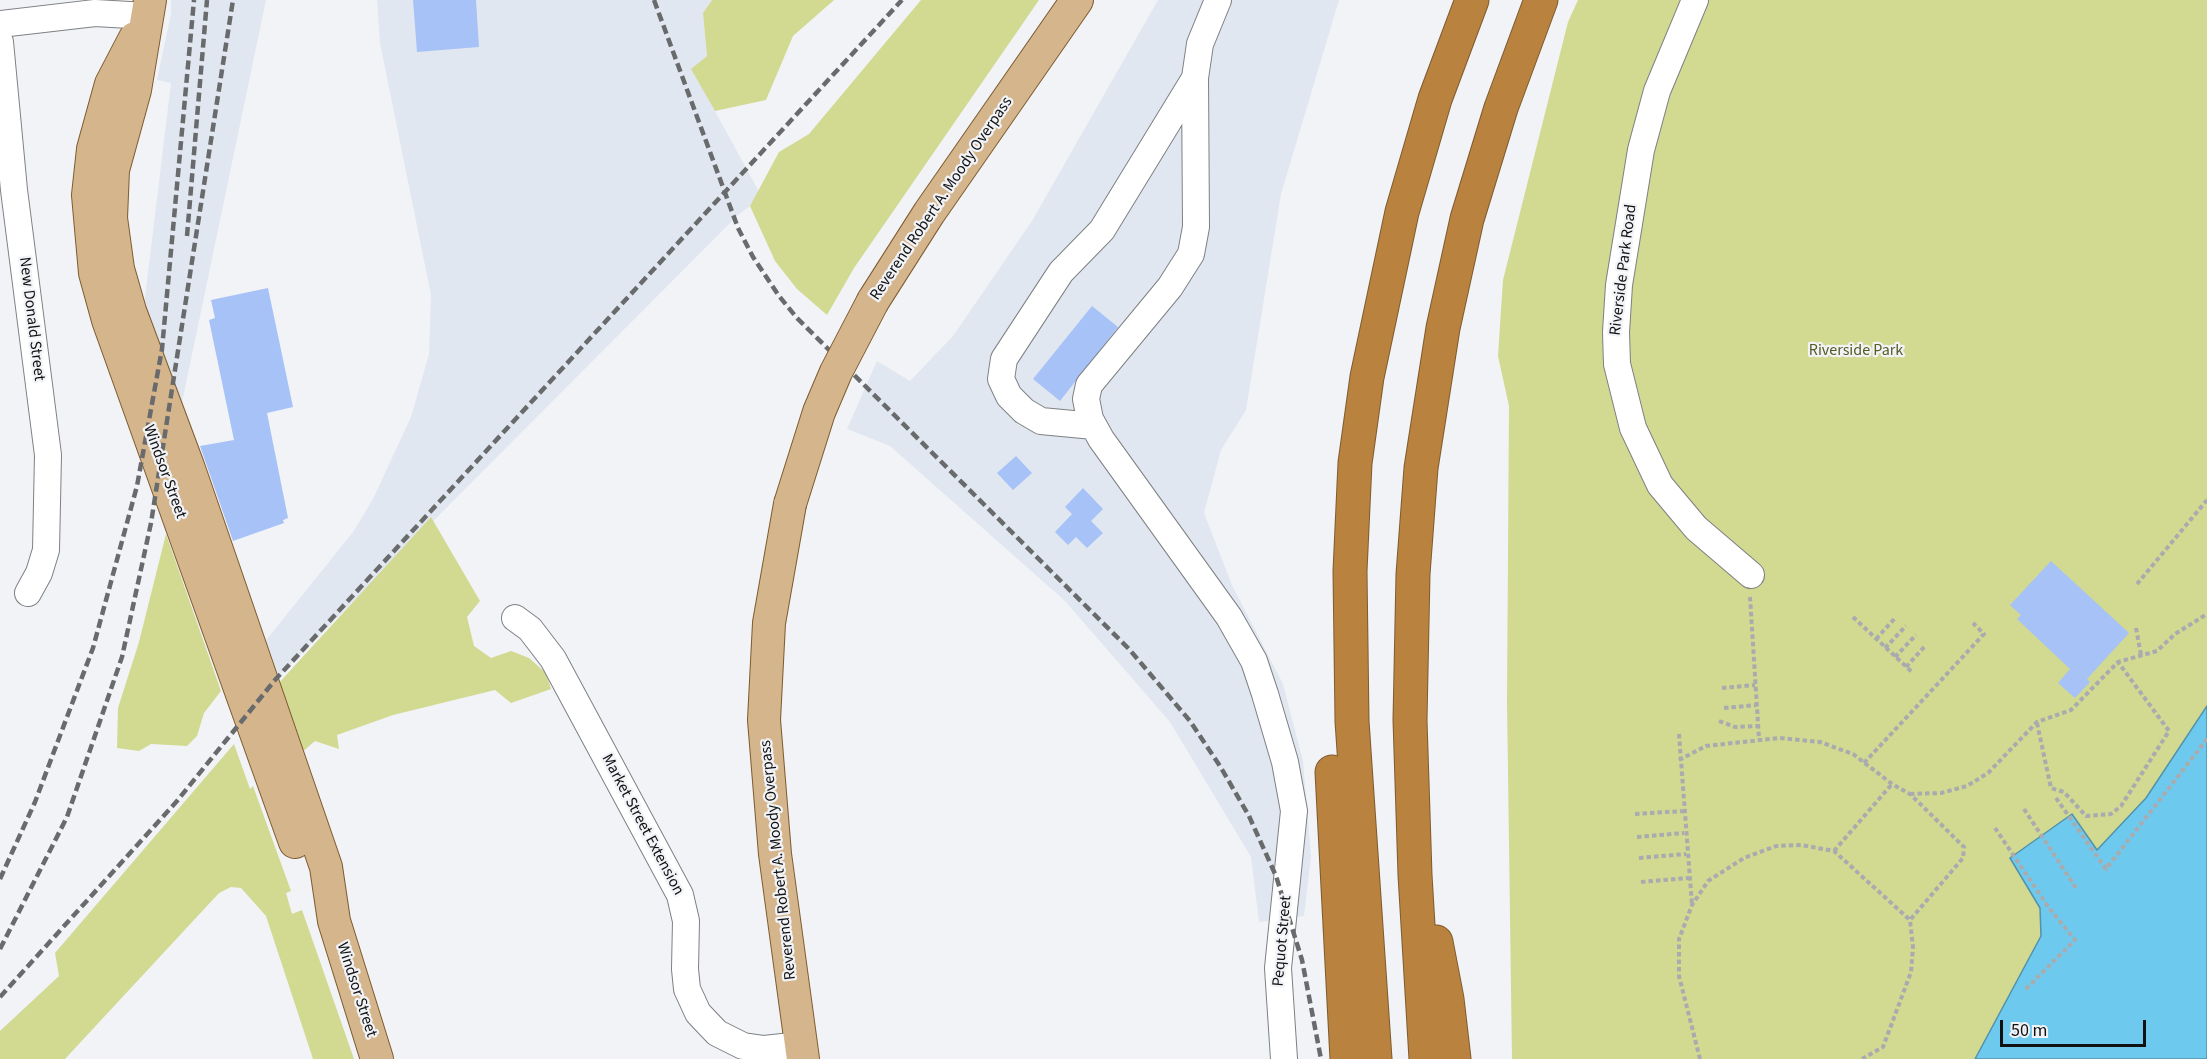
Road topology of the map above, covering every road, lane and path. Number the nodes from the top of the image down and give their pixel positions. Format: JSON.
{"nodes":[{"id":1,"x":1077,"y":0,"type":"edge"},
{"id":2,"x":1218,"y":0,"type":"edge"},
{"id":3,"x":1472,"y":0,"type":"edge"},
{"id":4,"x":1541,"y":0,"type":"edge"},
{"id":5,"x":1695,"y":0,"type":"edge"},
{"id":6,"x":148,"y":8,"type":"edge"},
{"id":7,"x":0,"y":24,"type":"edge"},
{"id":8,"x":0,"y":42,"type":"edge"},
{"id":9,"x":1195,"y":78,"type":"junction"},
{"id":10,"x":1094,"y":426,"type":"junction"},
{"id":11,"x":2207,"y":500,"type":"edge"},
{"id":12,"x":1753,"y":583,"type":"joint"},
{"id":13,"x":2137,"y":584,"type":"dead end"},
{"id":14,"x":28,"y":593,"type":"dead end"},
{"id":15,"x":2207,"y":614,"type":"edge"},
{"id":16,"x":1853,"y":617,"type":"dead end"},
{"id":17,"x":1896,"y":617,"type":"dead end"},
{"id":18,"x":515,"y":618,"type":"dead end"},
{"id":19,"x":1350,"y":620,"type":"junction"},
{"id":20,"x":1973,"y":623,"type":"dead end"},
{"id":21,"x":1906,"y":626,"type":"dead end"},
{"id":22,"x":2136,"y":628,"type":"dead end"},
{"id":23,"x":1916,"y":634,"type":"dead end"},
{"id":24,"x":1876,"y":639,"type":"junction"},
{"id":25,"x":1926,"y":645,"type":"dead end"},
{"id":26,"x":1885,"y":648,"type":"junction"},
{"id":27,"x":2141,"y":655,"type":"junction"},
{"id":28,"x":1895,"y":657,"type":"junction"},
{"id":29,"x":2118,"y":662,"type":"junction"},
{"id":30,"x":1906,"y":667,"type":"junction"},
{"id":31,"x":1913,"y":673,"type":"dead end"},
{"id":32,"x":1755,"y":685,"type":"junction"},
{"id":33,"x":1722,"y":688,"type":"dead end"},
{"id":34,"x":1757,"y":705,"type":"junction"},
{"id":35,"x":1724,"y":708,"type":"dead end"},
{"id":36,"x":1719,"y":721,"type":"dead end"},
{"id":37,"x":2037,"y":723,"type":"junction"},
{"id":38,"x":1758,"y":726,"type":"junction"},
{"id":39,"x":1679,"y":734,"type":"dead end"},
{"id":40,"x":1759,"y":739,"type":"junction"},
{"id":41,"x":2207,"y":739,"type":"edge"},
{"id":42,"x":1680,"y":760,"type":"junction"},
{"id":43,"x":1864,"y":764,"type":"junction"},
{"id":44,"x":1892,"y":784,"type":"junction"},
{"id":45,"x":1910,"y":794,"type":"junction"},
{"id":46,"x":2056,"y":798,"type":"dead end"},
{"id":47,"x":2024,"y":809,"type":"dead end"},
{"id":48,"x":1683,"y":811,"type":"junction"},
{"id":49,"x":1635,"y":814,"type":"dead end"},
{"id":50,"x":1995,"y":828,"type":"dead end"},
{"id":51,"x":1684,"y":832,"type":"junction"},
{"id":52,"x":1637,"y":837,"type":"dead end"},
{"id":53,"x":1834,"y":851,"type":"junction"},
{"id":54,"x":1686,"y":854,"type":"junction"},
{"id":55,"x":1639,"y":858,"type":"dead end"},
{"id":56,"x":1415,"y":875,"type":"junction"},
{"id":57,"x":1688,"y":878,"type":"junction"},
{"id":58,"x":1641,"y":882,"type":"dead end"},
{"id":59,"x":2076,"y":888,"type":"dead end"},
{"id":60,"x":1692,"y":905,"type":"junction"},
{"id":61,"x":1911,"y":920,"type":"junction"},
{"id":62,"x":2024,"y":992,"type":"dead end"},
{"id":63,"x":802,"y":1052,"type":"edge"},
{"id":64,"x":377,"y":1059,"type":"edge"},
{"id":65,"x":1284,"y":1059,"type":"edge"},
{"id":66,"x":1347,"y":1059,"type":"edge"},
{"id":67,"x":1375,"y":1059,"type":"edge"},
{"id":68,"x":1426,"y":1059,"type":"edge"},
{"id":69,"x":1454,"y":1059,"type":"edge"},
{"id":70,"x":1700,"y":1059,"type":"edge"},
{"id":71,"x":1862,"y":1059,"type":"edge"}],
"edges":[{"from":1,"to":63,"type":"main road","name":"Reverend Robert A. Moody Overpass","bridge":true},
{"from":2,"to":9,"type":"street"},
{"from":3,"to":19,"type":"highway"},
{"from":4,"to":56,"type":"highway"},
{"from":5,"to":12,"type":"street","name":"Riverside Park Road"},
{"from":6,"to":7,"type":"street"},
{"from":6,"to":64,"type":"main road","name":"Windsor Street"},
{"from":8,"to":14,"type":"street","name":"New Donald Street"},
{"from":9,"to":10,"type":"street"},
{"from":9,"to":10,"type":"street"},
{"from":10,"to":65,"type":"street","name":"Pequot Street"},
{"from":11,"to":13,"type":"path"},
{"from":12,"to":32,"type":"path"},
{"from":15,"to":27,"type":"path"},
{"from":16,"to":24,"type":"path"},
{"from":17,"to":24,"type":"path"},
{"from":18,"to":63,"type":"street","name":"Market Street Extension"},
{"from":19,"to":66,"type":"highway"},
{"from":19,"to":67,"type":"highway"},
{"from":20,"to":43,"type":"path"},
{"from":21,"to":26,"type":"path"},
{"from":22,"to":27,"type":"path"},
{"from":23,"to":28,"type":"path"},
{"from":24,"to":26,"type":"path"},
{"from":25,"to":30,"type":"path"},
{"from":26,"to":28,"type":"path"},
{"from":27,"to":29,"type":"path"},
{"from":28,"to":30,"type":"path"},
{"from":29,"to":37,"type":"path"},
{"from":29,"to":37,"type":"path"},
{"from":30,"to":31,"type":"path"},
{"from":32,"to":33,"type":"path"},
{"from":32,"to":34,"type":"path"},
{"from":34,"to":35,"type":"path"},
{"from":34,"to":38,"type":"path"},
{"from":36,"to":38,"type":"path"},
{"from":37,"to":45,"type":"path"},
{"from":38,"to":40,"type":"path"},
{"from":39,"to":42,"type":"path"},
{"from":40,"to":42,"type":"path"},
{"from":40,"to":43,"type":"path"},
{"from":41,"to":46,"type":"path"},
{"from":42,"to":48,"type":"path"},
{"from":43,"to":44,"type":"path"},
{"from":44,"to":45,"type":"path"},
{"from":44,"to":53,"type":"path"},
{"from":45,"to":61,"type":"path"},
{"from":47,"to":59,"type":"path"},
{"from":48,"to":49,"type":"path"},
{"from":48,"to":51,"type":"path"},
{"from":50,"to":62,"type":"path"},
{"from":51,"to":52,"type":"path"},
{"from":51,"to":54,"type":"path"},
{"from":53,"to":60,"type":"path"},
{"from":53,"to":61,"type":"path"},
{"from":54,"to":55,"type":"path"},
{"from":54,"to":57,"type":"path"},
{"from":56,"to":68,"type":"highway"},
{"from":56,"to":69,"type":"highway"},
{"from":57,"to":58,"type":"path"},
{"from":57,"to":60,"type":"path"},
{"from":60,"to":70,"type":"path"},
{"from":61,"to":71,"type":"path"}]}
